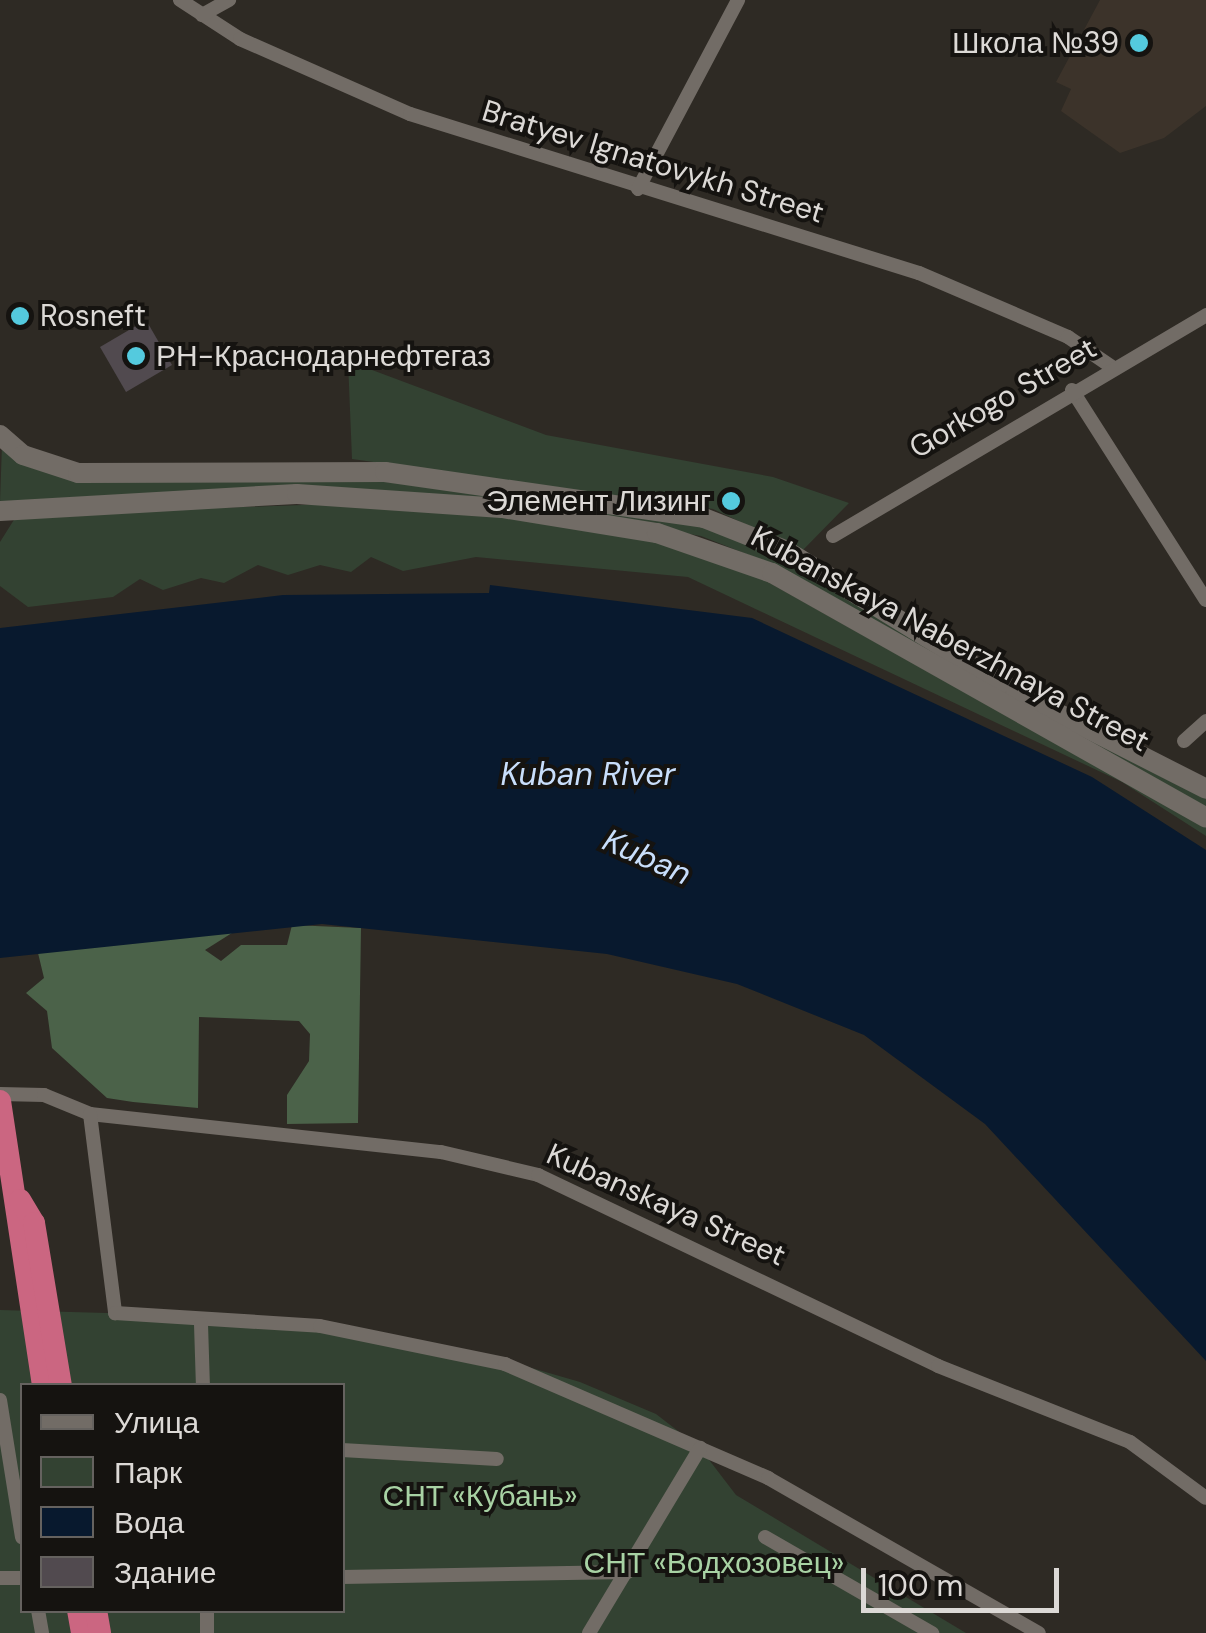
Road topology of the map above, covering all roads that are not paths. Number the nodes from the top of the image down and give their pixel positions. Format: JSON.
{"nodes":[{"id":1,"x":180,"y":0,"type":"edge"},
{"id":2,"x":229,"y":0,"type":"edge"},
{"id":3,"x":738,"y":0,"type":"edge"},
{"id":4,"x":202,"y":15,"type":"junction"},
{"id":5,"x":638,"y":188,"type":"junction"},
{"id":6,"x":1206,"y":315,"type":"edge"},
{"id":7,"x":1112,"y":367,"type":"junction"},
{"id":8,"x":1072,"y":390,"type":"junction"},
{"id":9,"x":0,"y":435,"type":"edge"},
{"id":10,"x":0,"y":511,"type":"edge"},
{"id":11,"x":833,"y":536,"type":"dead end"},
{"id":12,"x":1206,"y":600,"type":"edge"},
{"id":13,"x":1206,"y":721,"type":"edge"},
{"id":14,"x":1184,"y":741,"type":"dead end"},
{"id":15,"x":1206,"y":790,"type":"edge"},
{"id":16,"x":1206,"y":818,"type":"edge"},
{"id":17,"x":0,"y":1097,"type":"edge"},
{"id":18,"x":90,"y":1114,"type":"junction"},
{"id":19,"x":12,"y":1180,"type":"junction"},
{"id":20,"x":202,"y":1324,"type":"junction"},
{"id":21,"x":43,"y":1383,"type":"edge"},
{"id":22,"x":61,"y":1383,"type":"edge"},
{"id":23,"x":203,"y":1383,"type":"edge"},
{"id":24,"x":0,"y":1400,"type":"edge"},
{"id":25,"x":697,"y":1447,"type":"junction"},
{"id":26,"x":345,"y":1450,"type":"edge"},
{"id":27,"x":497,"y":1458,"type":"dead end"},
{"id":28,"x":6,"y":1473,"type":"edge"},
{"id":29,"x":1206,"y":1498,"type":"edge"},
{"id":30,"x":20,"y":1530,"type":"edge"},
{"id":31,"x":765,"y":1537,"type":"dead end"},
{"id":32,"x":628,"y":1572,"type":"junction"},
{"id":33,"x":345,"y":1577,"type":"edge"},
{"id":34,"x":588,"y":1633,"type":"edge"},
{"id":35,"x":932,"y":1633,"type":"edge"},
{"id":36,"x":1039,"y":1633,"type":"edge"}],
"edges":[{"from":1,"to":4,"type":"street","name":"Bratyev Ignatovykh Street"},
{"from":2,"to":4,"type":"street"},
{"from":3,"to":5,"type":"street"},
{"from":4,"to":5,"type":"street","name":"Bratyev Ignatovykh Street"},
{"from":5,"to":7,"type":"street","name":"Bratyev Ignatovykh Street"},
{"from":6,"to":7,"type":"street","name":"Gorkogo Street"},
{"from":7,"to":8,"type":"street","name":"Gorkogo Street"},
{"from":8,"to":11,"type":"street","name":"Gorkogo Street"},
{"from":8,"to":12,"type":"street"},
{"from":9,"to":15,"type":"main road","name":"Kubanskaya Naberzhnaya Street"},
{"from":10,"to":16,"type":"main road","name":"Kubanskaya Naberzhnaya Street"},
{"from":13,"to":14,"type":"street"},
{"from":17,"to":18,"type":"street","name":"Kubanskaya Street"},
{"from":17,"to":19,"type":"highway"},
{"from":18,"to":20,"type":"street"},
{"from":18,"to":29,"type":"street","name":"Kubanskaya Street"},
{"from":19,"to":21,"type":"highway"},
{"from":19,"to":22,"type":"highway"},
{"from":20,"to":23,"type":"street"},
{"from":20,"to":25,"type":"street"},
{"from":24,"to":28,"type":"street"},
{"from":25,"to":32,"type":"street"},
{"from":25,"to":36,"type":"street"},
{"from":26,"to":27,"type":"street"},
{"from":28,"to":30,"type":"street"},
{"from":31,"to":35,"type":"street"},
{"from":32,"to":33,"type":"street"},
{"from":32,"to":34,"type":"street"}]}
